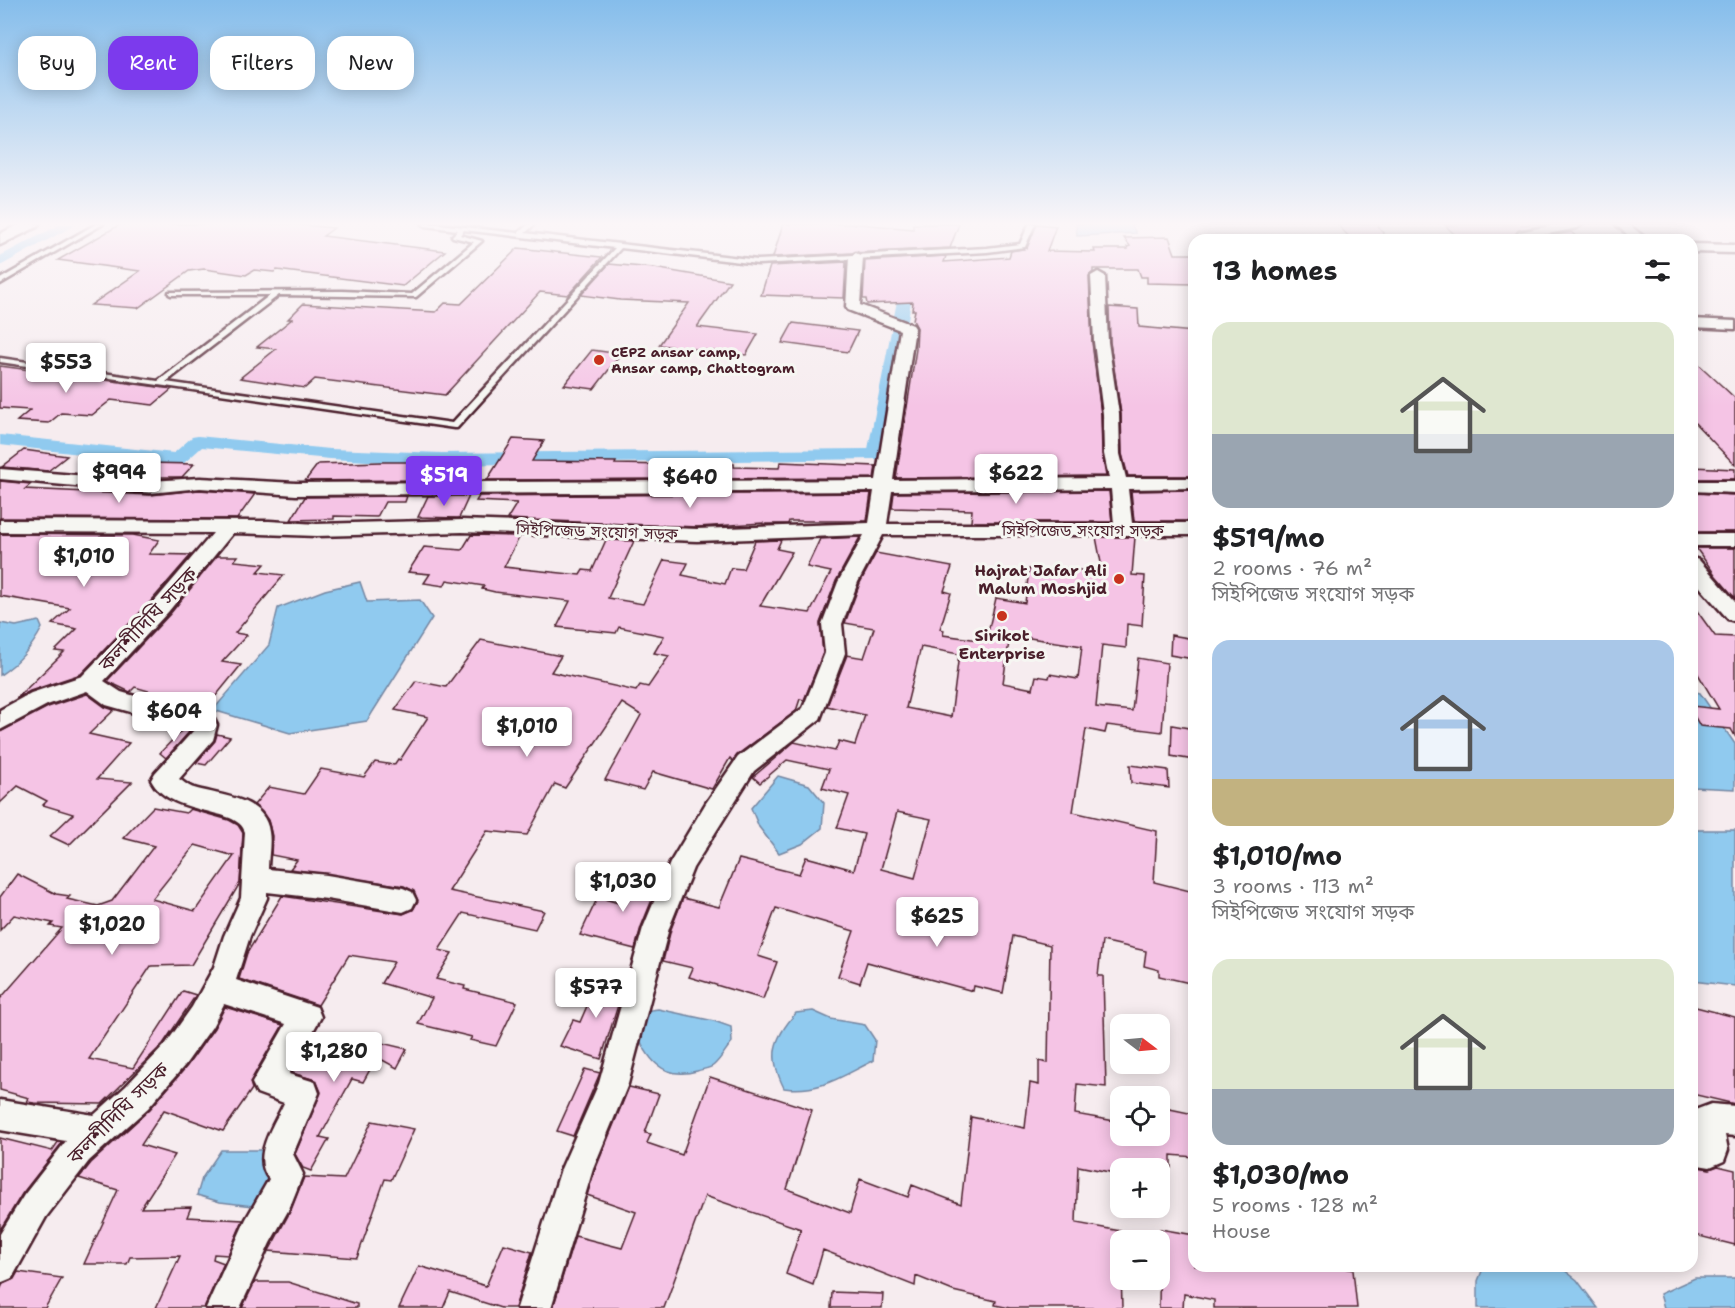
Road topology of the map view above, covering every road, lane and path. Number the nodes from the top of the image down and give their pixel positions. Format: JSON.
{"nodes":[{"id":1,"x":427,"y":285,"type":"edge"},
{"id":2,"x":584,"y":285,"type":"edge"},
{"id":3,"x":855,"y":285,"type":"edge"},
{"id":4,"x":1098,"y":285,"type":"edge"},
{"id":5,"x":171,"y":293,"type":"dead end"},
{"id":6,"x":277,"y":293,"type":"junction"},
{"id":7,"x":1698,"y":323,"type":"edge"},
{"id":8,"x":1735,"y":326,"type":"edge"},
{"id":9,"x":0,"y":360,"type":"edge"},
{"id":10,"x":161,"y":382,"type":"junction"},
{"id":11,"x":0,"y":474,"type":"edge"},
{"id":12,"x":1119,"y":483,"type":"junction"},
{"id":13,"x":1188,"y":483,"type":"edge"},
{"id":14,"x":885,"y":485,"type":"junction"},
{"id":15,"x":1698,"y":486,"type":"edge"},
{"id":16,"x":1735,"y":487,"type":"edge"},
{"id":17,"x":0,"y":526,"type":"edge"},
{"id":18,"x":228,"y":527,"type":"junction"},
{"id":19,"x":877,"y":529,"type":"junction"},
{"id":20,"x":1188,"y":529,"type":"edge"},
{"id":21,"x":1124,"y":530,"type":"junction"},
{"id":22,"x":1698,"y":540,"type":"edge"},
{"id":23,"x":1735,"y":540,"type":"edge"},
{"id":24,"x":1698,"y":572,"type":"edge"},
{"id":25,"x":1735,"y":614,"type":"edge"},
{"id":26,"x":90,"y":682,"type":"junction"},
{"id":27,"x":0,"y":721,"type":"edge"},
{"id":28,"x":255,"y":879,"type":"junction"},
{"id":29,"x":403,"y":900,"type":"dead end"},
{"id":30,"x":217,"y":988,"type":"junction"},
{"id":31,"x":0,"y":1114,"type":"edge"},
{"id":32,"x":1735,"y":1121,"type":"edge"},
{"id":33,"x":99,"y":1131,"type":"junction"},
{"id":34,"x":1698,"y":1150,"type":"edge"},
{"id":35,"x":0,"y":1266,"type":"edge"},
{"id":36,"x":223,"y":1308,"type":"edge"},
{"id":37,"x":534,"y":1308,"type":"edge"}],
"edges":[{"from":1,"to":6,"type":"lane"},
{"from":2,"to":10,"type":"lane"},
{"from":3,"to":14,"type":"street"},
{"from":4,"to":12,"type":"street"},
{"from":5,"to":6,"type":"lane"},
{"from":6,"to":10,"type":"lane"},
{"from":7,"to":8,"type":"street"},
{"from":9,"to":10,"type":"lane"},
{"from":11,"to":14,"type":"street"},
{"from":12,"to":13,"type":"street"},
{"from":12,"to":14,"type":"street"},
{"from":12,"to":21,"type":"street"},
{"from":14,"to":19,"type":"street"},
{"from":15,"to":16,"type":"street"},
{"from":17,"to":18,"type":"street","name":"সিইপিজেড সংযোগ সড়ক"},
{"from":18,"to":19,"type":"street","name":"সিইপিজেড সংযোগ সড়ক"},
{"from":18,"to":26,"type":"street","name":"কলশীদিঘি সড়ক"},
{"from":19,"to":21,"type":"street","name":"সিইপিজেড সংযোগ সড়ক"},
{"from":19,"to":37,"type":"street"},
{"from":20,"to":21,"type":"street","name":"সিইপিজেড সংযোগ সড়ক"},
{"from":22,"to":23,"type":"street"},
{"from":24,"to":25,"type":"street"},
{"from":26,"to":27,"type":"street"},
{"from":26,"to":28,"type":"street","name":"কলশীদিঘি সড়ক"},
{"from":28,"to":29,"type":"street"},
{"from":28,"to":30,"type":"street","name":"কলশীদিঘি সড়ক"},
{"from":30,"to":33,"type":"street","name":"কলশীদিঘি সড়ক"},
{"from":30,"to":36,"type":"street"},
{"from":31,"to":33,"type":"street"},
{"from":32,"to":34,"type":"street"},
{"from":33,"to":35,"type":"street","name":"কলশীদিঘি সড়ক"}]}
